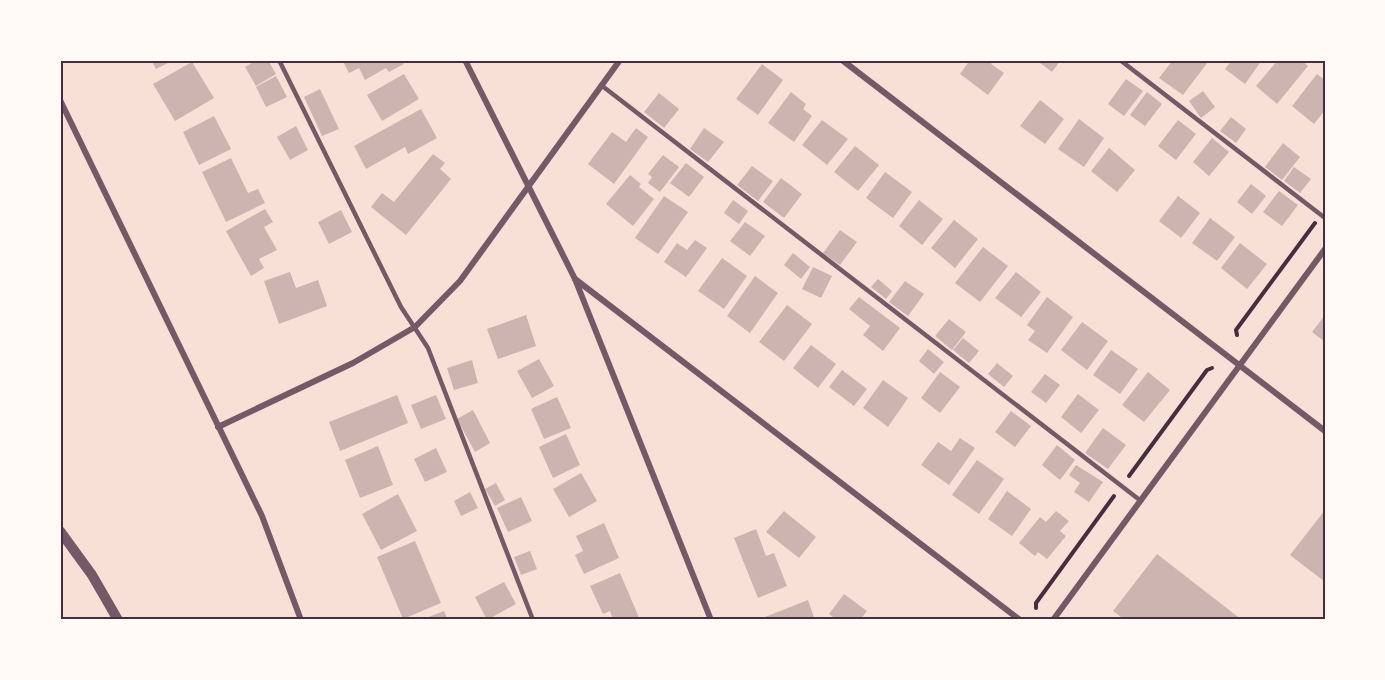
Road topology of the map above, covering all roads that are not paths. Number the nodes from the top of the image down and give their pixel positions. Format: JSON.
{"nodes":[{"id":1,"x":279,"y":60,"type":"edge"},
{"id":2,"x":465,"y":60,"type":"edge"},
{"id":3,"x":620,"y":60,"type":"edge"},
{"id":4,"x":843,"y":60,"type":"edge"},
{"id":5,"x":1120,"y":60,"type":"edge"},
{"id":6,"x":601,"y":85,"type":"junction"},
{"id":7,"x":60,"y":100,"type":"edge"},
{"id":8,"x":528,"y":185,"type":"junction"},
{"id":9,"x":1323,"y":216,"type":"edge"},
{"id":10,"x":1325,"y":249,"type":"edge"},
{"id":11,"x":575,"y":279,"type":"junction"},
{"id":12,"x":415,"y":327,"type":"junction"},
{"id":13,"x":1240,"y":365,"type":"junction"},
{"id":14,"x":218,"y":427,"type":"junction"},
{"id":15,"x":1325,"y":431,"type":"edge"},
{"id":16,"x":1141,"y":501,"type":"junction"},
{"id":17,"x":60,"y":531,"type":"edge"},
{"id":18,"x":118,"y":620,"type":"edge"},
{"id":19,"x":301,"y":620,"type":"edge"},
{"id":20,"x":533,"y":620,"type":"edge"},
{"id":21,"x":711,"y":620,"type":"edge"},
{"id":22,"x":1020,"y":620,"type":"edge"},
{"id":23,"x":1053,"y":620,"type":"edge"}],
"edges":[{"from":1,"to":12,"type":"lane"},
{"from":2,"to":8,"type":"street"},
{"from":3,"to":6,"type":"street"},
{"from":4,"to":13,"type":"street"},
{"from":5,"to":9,"type":"lane"},
{"from":6,"to":8,"type":"street"},
{"from":6,"to":16,"type":"lane"},
{"from":7,"to":14,"type":"street"},
{"from":8,"to":11,"type":"street"},
{"from":8,"to":12,"type":"street"},
{"from":10,"to":13,"type":"street"},
{"from":11,"to":21,"type":"street"},
{"from":11,"to":22,"type":"street"},
{"from":12,"to":14,"type":"street"},
{"from":12,"to":20,"type":"lane"},
{"from":13,"to":15,"type":"street"},
{"from":13,"to":16,"type":"street"},
{"from":14,"to":19,"type":"street"},
{"from":16,"to":23,"type":"street"},
{"from":17,"to":18,"type":"street"}]}
